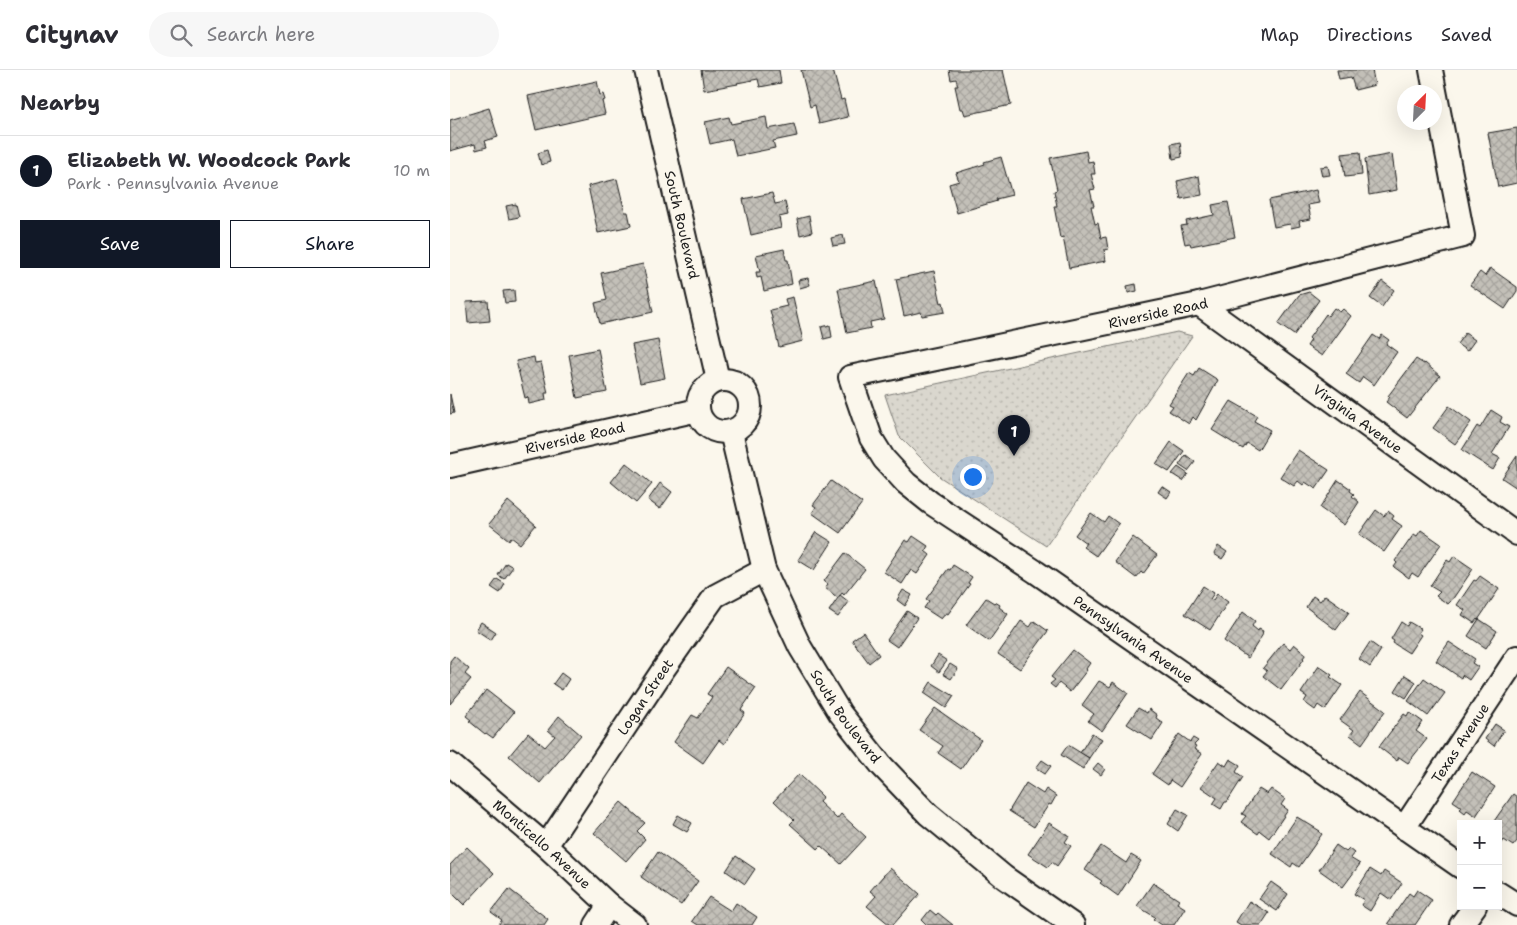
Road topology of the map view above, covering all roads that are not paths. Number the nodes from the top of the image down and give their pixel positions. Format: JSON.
{"nodes":[{"id":1,"x":646,"y":70,"type":"edge"},
{"id":2,"x":1431,"y":70,"type":"edge"},
{"id":3,"x":1199,"y":304,"type":"junction"},
{"id":4,"x":850,"y":378,"type":"joint"},
{"id":5,"x":718,"y":380,"type":"junction"},
{"id":6,"x":698,"y":410,"type":"junction"},
{"id":7,"x":730,"y":432,"type":"junction"},
{"id":8,"x":450,"y":466,"type":"edge"},
{"id":9,"x":1517,"y":534,"type":"edge"},
{"id":10,"x":764,"y":570,"type":"junction"},
{"id":11,"x":1517,"y":657,"type":"edge"},
{"id":12,"x":450,"y":764,"type":"edge"},
{"id":13,"x":1404,"y":828,"type":"junction"},
{"id":14,"x":546,"y":846,"type":"junction"},
{"id":15,"x":1458,"y":865,"type":"edge"},
{"id":16,"x":1502,"y":896,"type":"edge"},
{"id":17,"x":609,"y":905,"type":"junction"},
{"id":18,"x":1517,"y":905,"type":"edge"},
{"id":19,"x":1472,"y":910,"type":"edge"},
{"id":20,"x":596,"y":925,"type":"edge"},
{"id":21,"x":635,"y":925,"type":"edge"},
{"id":22,"x":1073,"y":925,"type":"edge"},
{"id":23,"x":1461,"y":925,"type":"edge"}],
"edges":[{"from":1,"to":5,"type":"street","name":"South Boulevard"},
{"from":2,"to":3,"type":"street","name":"Riverside Road"},
{"from":3,"to":4,"type":"street","name":"Riverside Road"},
{"from":3,"to":9,"type":"street","name":"Virginia Avenue"},
{"from":4,"to":13,"type":"street","name":"Pennsylvania Avenue"},
{"from":5,"to":6,"type":"street"},
{"from":5,"to":7,"type":"street"},
{"from":6,"to":7,"type":"street"},
{"from":6,"to":8,"type":"street","name":"Riverside Road"},
{"from":7,"to":10,"type":"street","name":"South Boulevard"},
{"from":10,"to":14,"type":"street","name":"Logan Street"},
{"from":10,"to":22,"type":"street","name":"South Boulevard"},
{"from":11,"to":13,"type":"street","name":"Texas Avenue"},
{"from":12,"to":14,"type":"street","name":"Monticello Avenue"},
{"from":13,"to":15,"type":"street","name":"Pennsylvania Avenue"},
{"from":14,"to":17,"type":"street","name":"Monticello Avenue"},
{"from":16,"to":18,"type":"street"},
{"from":17,"to":20,"type":"street"},
{"from":17,"to":21,"type":"street","name":"Monticello Avenue"},
{"from":19,"to":23,"type":"street"}]}
